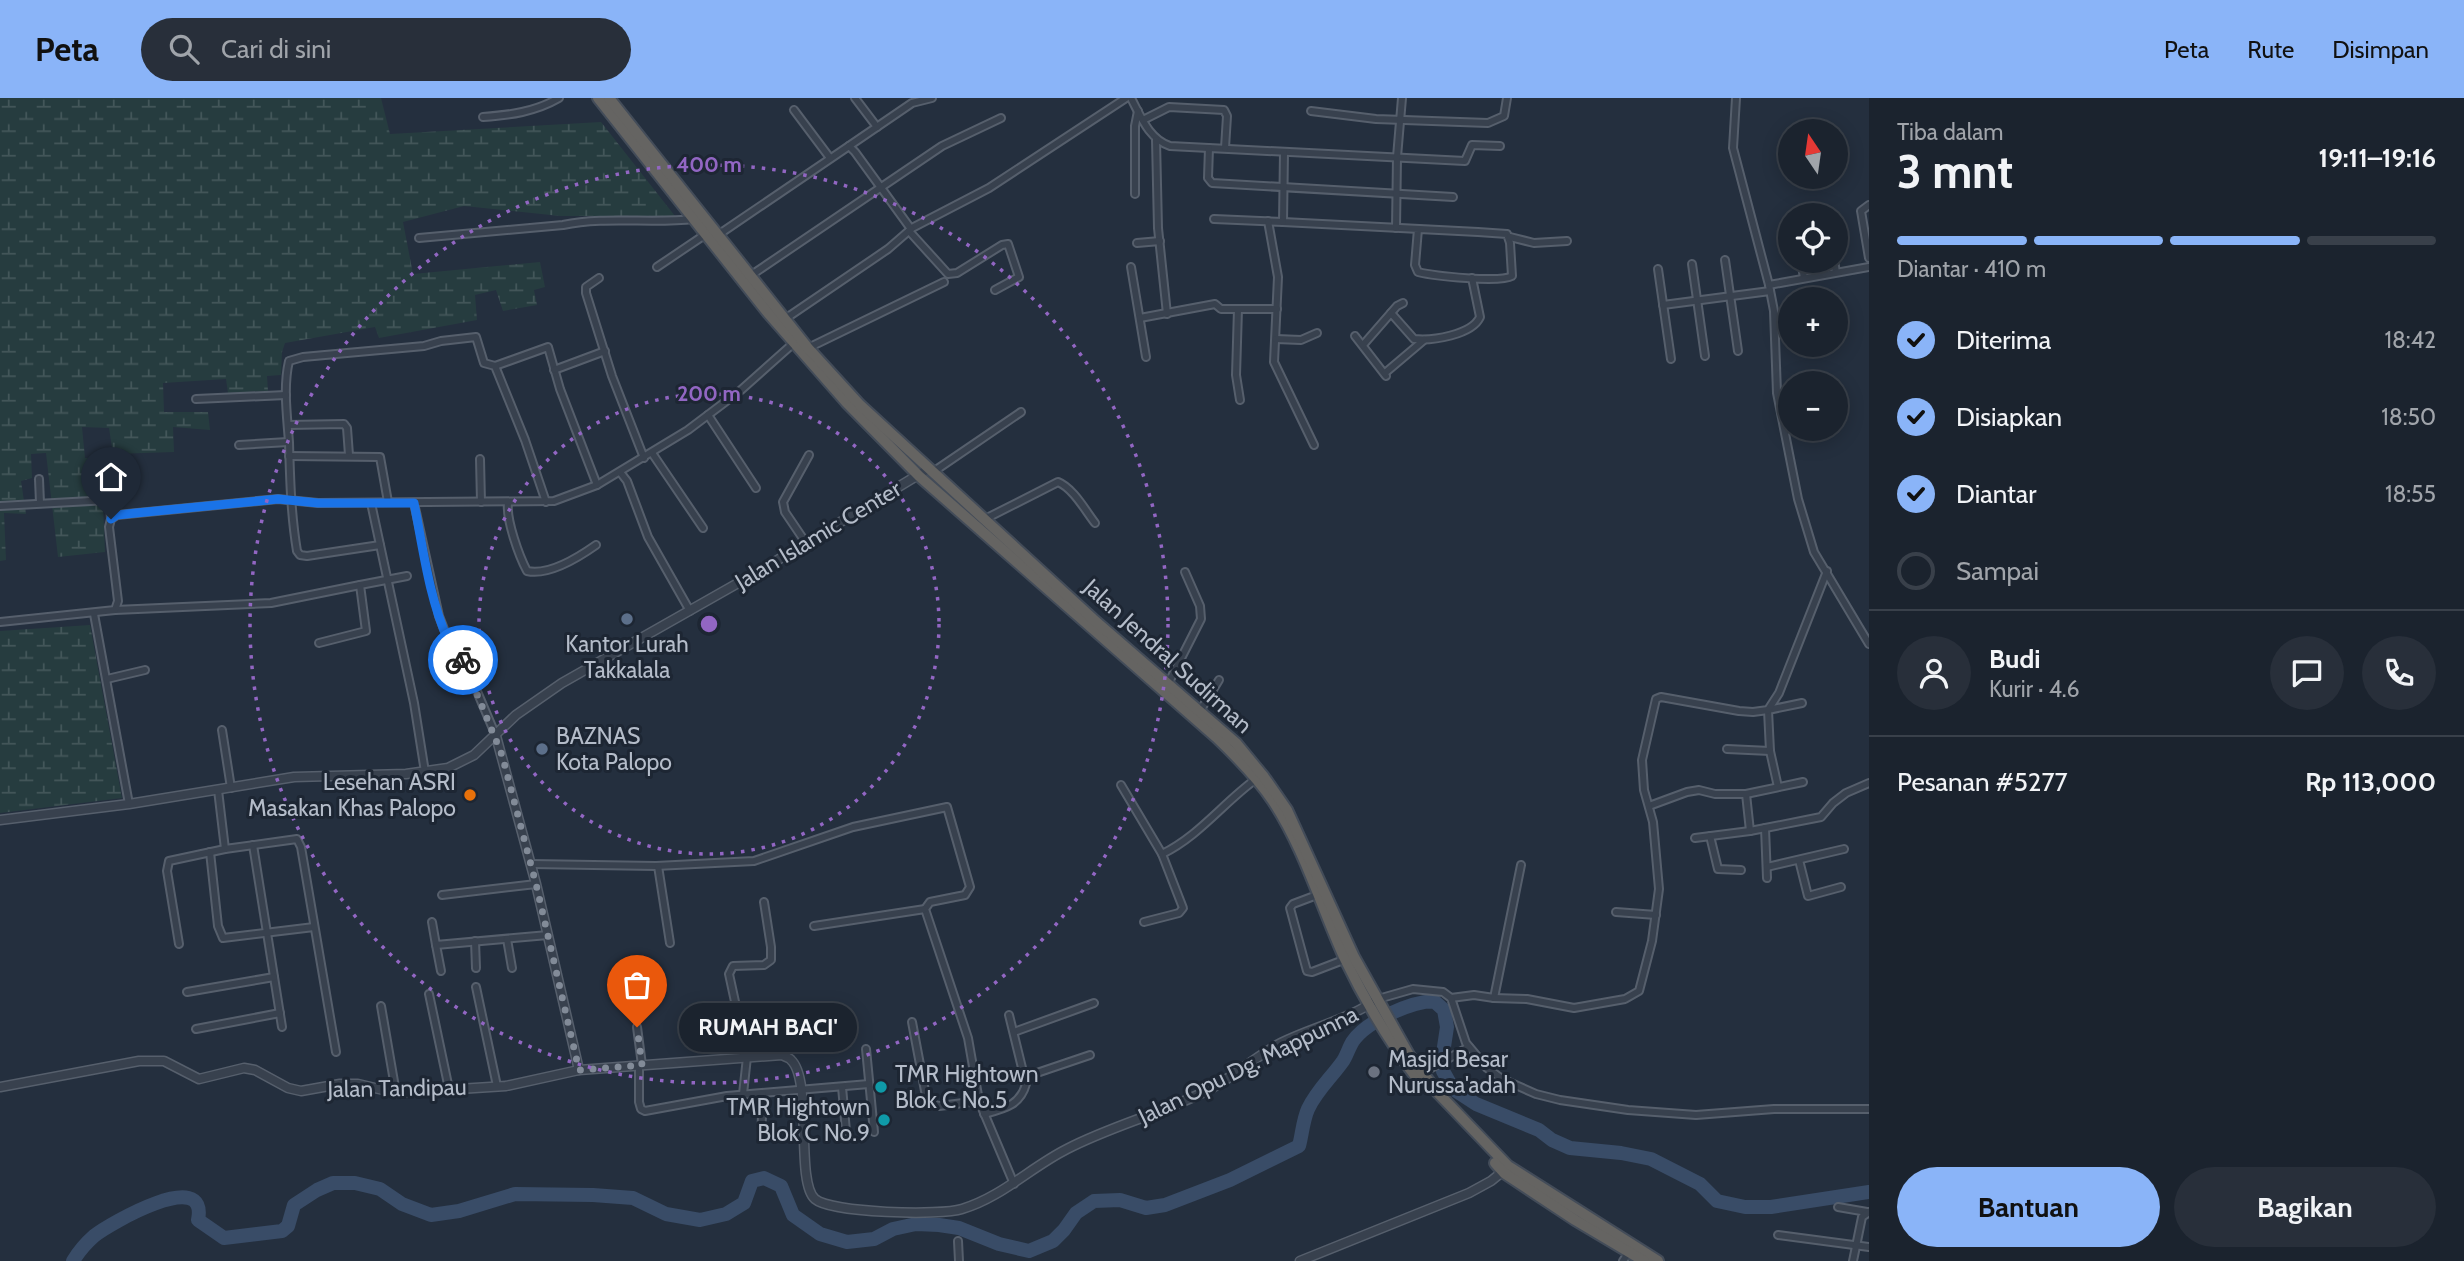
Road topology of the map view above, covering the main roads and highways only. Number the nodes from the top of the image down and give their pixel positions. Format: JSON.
{"nodes":[{"id":1,"x":598,"y":98,"type":"edge"},
{"id":2,"x":609,"y":98,"type":"edge"},
{"id":3,"x":712,"y":236,"type":"junction"},
{"id":4,"x":797,"y":340,"type":"junction"},
{"id":5,"x":927,"y":472,"type":"junction"},
{"id":6,"x":1349,"y":957,"type":"junction"},
{"id":7,"x":1506,"y":1170,"type":"junction"},
{"id":8,"x":1626,"y":1256,"type":"edge"},
{"id":9,"x":1644,"y":1261,"type":"edge"},
{"id":10,"x":1658,"y":1261,"type":"edge"}],
"edges":[{"from":1,"to":3,"type":"highway","name":"Jalan Jendral Sudirman"},
{"from":2,"to":3,"type":"highway","name":"Jalan Jendral Sudirman"},
{"from":3,"to":4,"type":"highway","name":"Jalan Jendral Sudirman"},
{"from":3,"to":4,"type":"highway","name":"Jalan Jendral Sudirman"},
{"from":4,"to":5,"type":"highway","name":"Jalan Jendral Sudirman"},
{"from":4,"to":5,"type":"highway","name":"Jalan Jendral Sudirman"},
{"from":5,"to":6,"type":"highway","name":"Jalan Jendral Sudirman"},
{"from":5,"to":6,"type":"highway","name":"Jalan Jendral Sudirman"},
{"from":6,"to":7,"type":"highway","name":"Jalan Jendral Sudirman"},
{"from":7,"to":8,"type":"highway","name":"Jalan Jendral Sudirman"},
{"from":7,"to":10,"type":"highway","name":"Jalan Jendral Sudirman"},
{"from":8,"to":9,"type":"highway","name":"Jalan Jendral Sudirman"}]}
